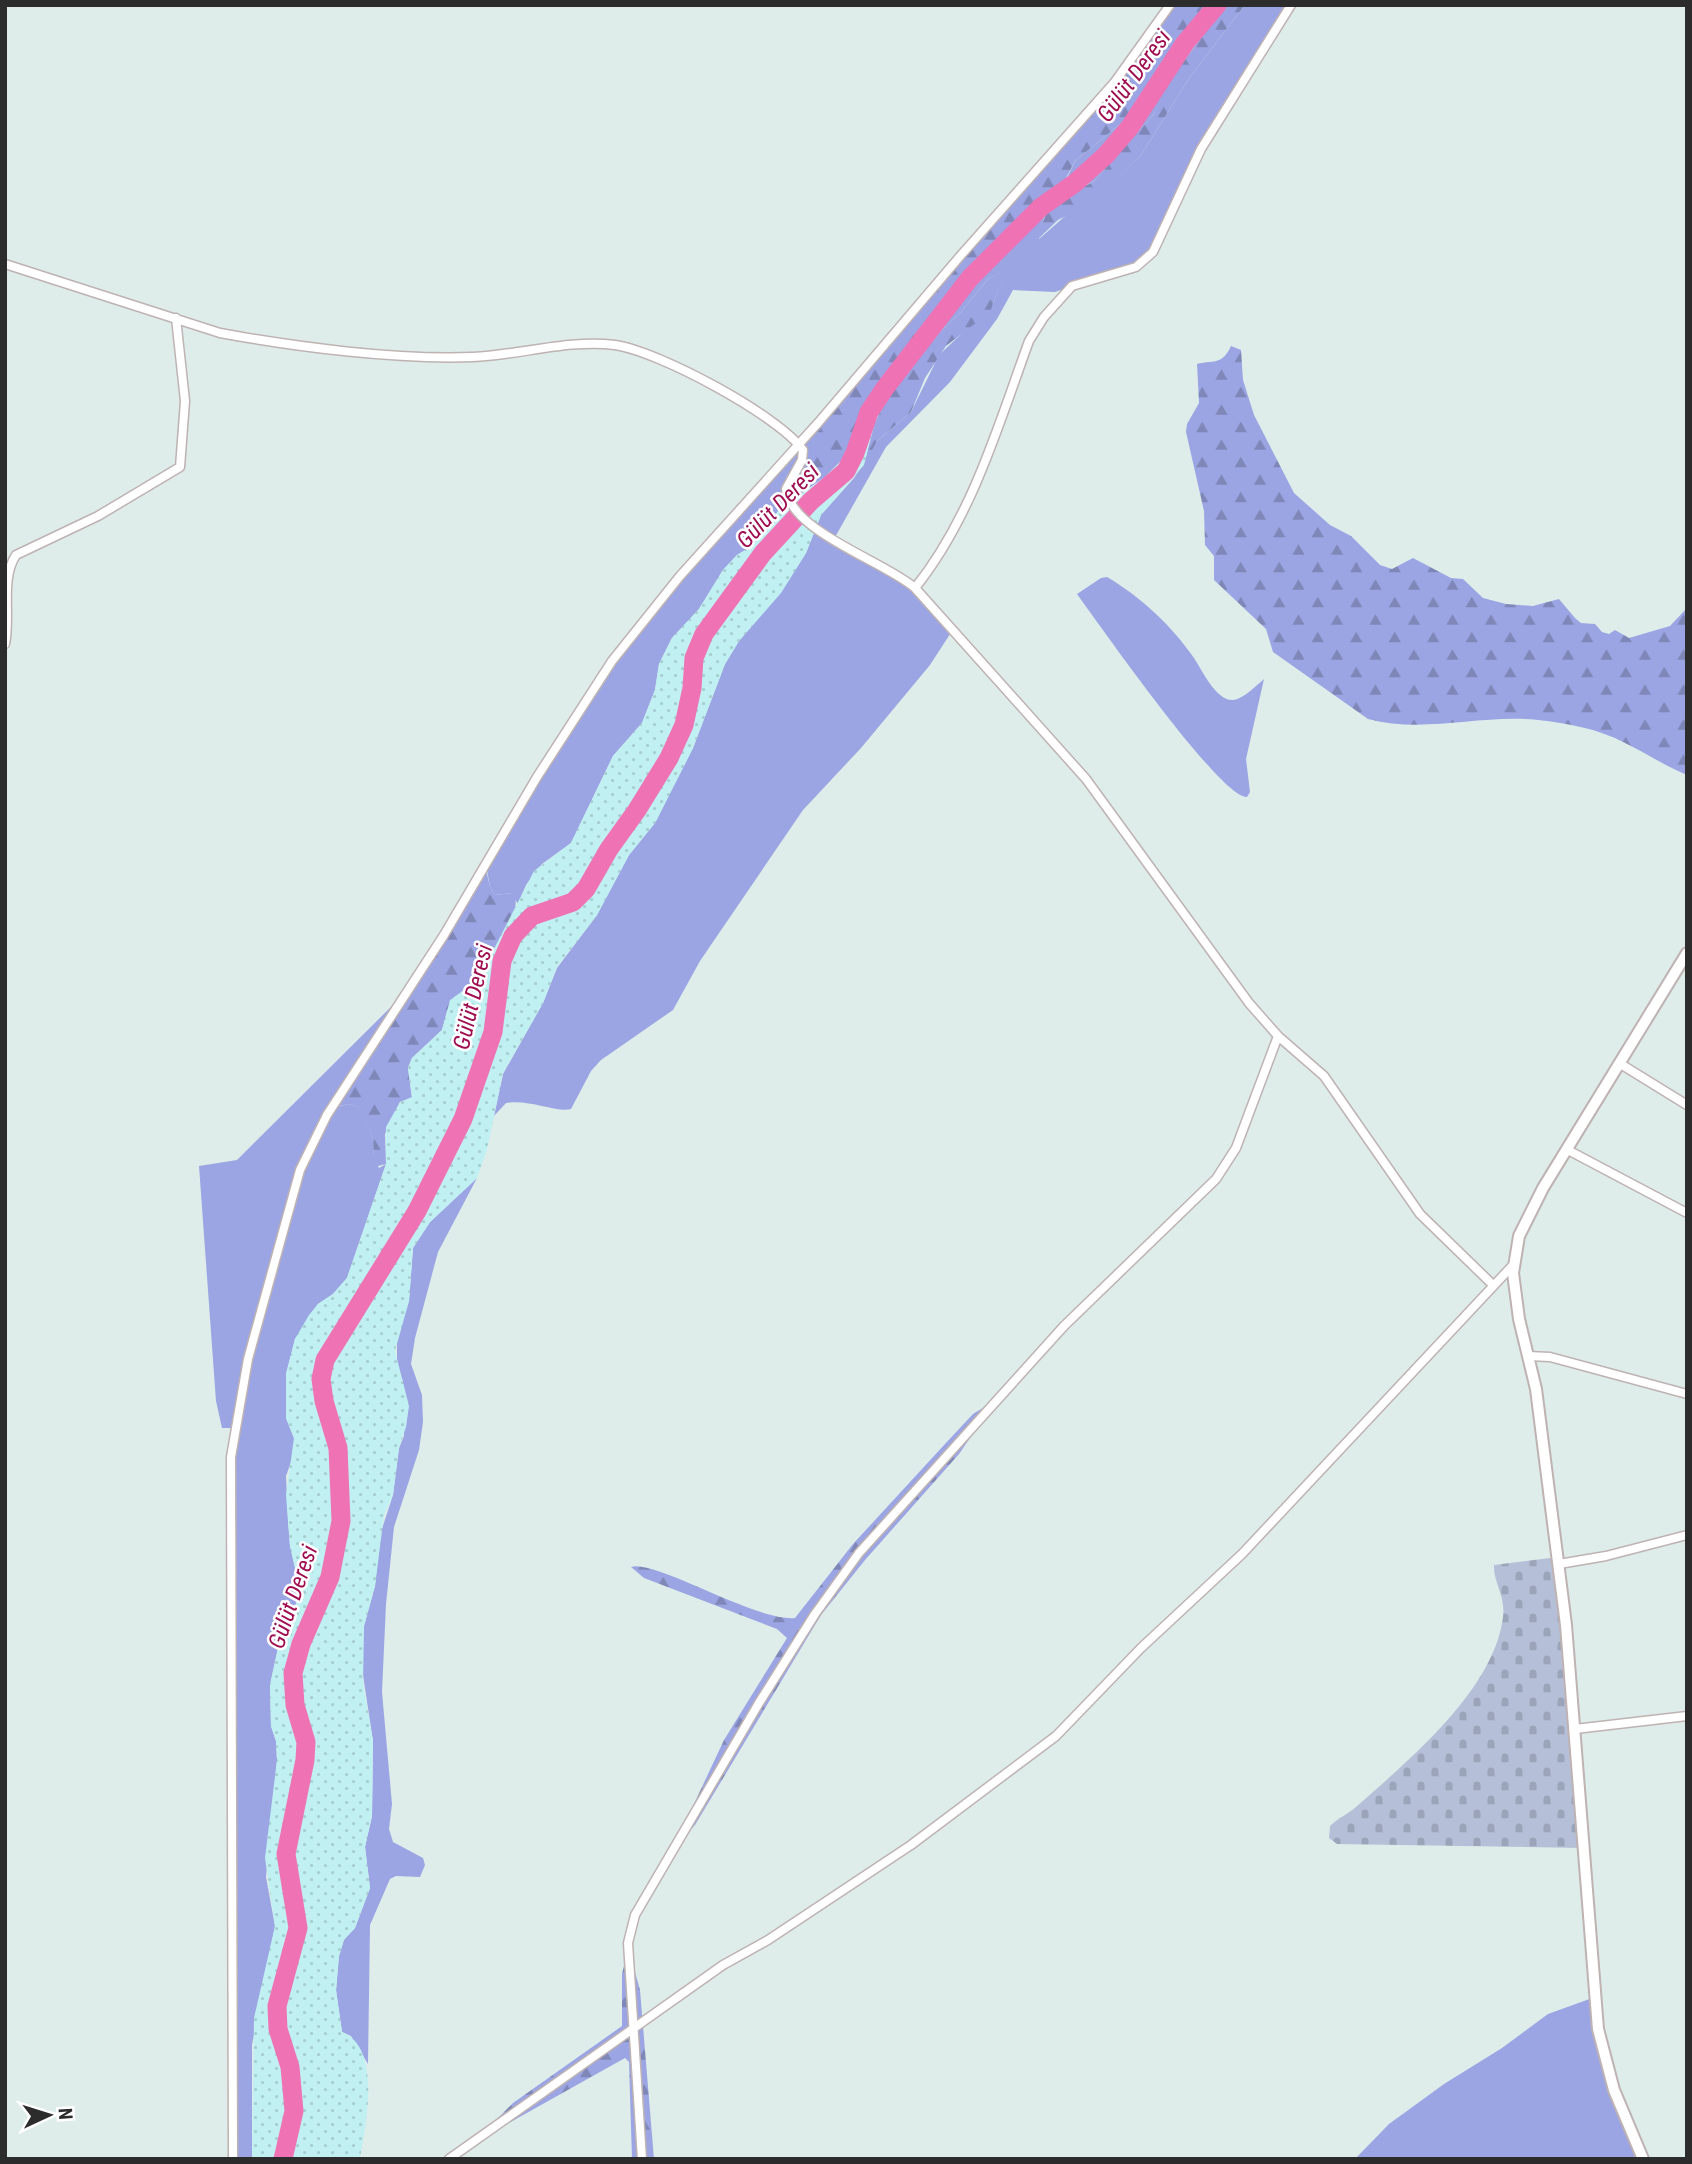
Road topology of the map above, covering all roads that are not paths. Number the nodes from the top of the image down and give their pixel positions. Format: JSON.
{"nodes":[{"id":1,"x":1170,"y":5,"type":"edge"},
{"id":2,"x":1291,"y":5,"type":"edge"},
{"id":3,"x":5,"y":264,"type":"edge"},
{"id":4,"x":176,"y":318,"type":"junction"},
{"id":5,"x":799,"y":444,"type":"junction"},
{"id":6,"x":915,"y":588,"type":"junction"},
{"id":7,"x":5,"y":644,"type":"edge"},
{"id":8,"x":1687,"y":953,"type":"edge"},
{"id":9,"x":1278,"y":1036,"type":"junction"},
{"id":10,"x":1619,"y":1063,"type":"junction"},
{"id":11,"x":1687,"y":1105,"type":"edge"},
{"id":12,"x":1566,"y":1149,"type":"junction"},
{"id":13,"x":1687,"y":1213,"type":"edge"},
{"id":14,"x":1514,"y":1264,"type":"junction"},
{"id":15,"x":1492,"y":1284,"type":"junction"},
{"id":16,"x":1528,"y":1356,"type":"junction"},
{"id":17,"x":1687,"y":1394,"type":"edge"},
{"id":18,"x":1687,"y":1535,"type":"edge"},
{"id":19,"x":1559,"y":1564,"type":"junction"},
{"id":20,"x":1687,"y":1716,"type":"edge"},
{"id":21,"x":1575,"y":1729,"type":"junction"},
{"id":22,"x":635,"y":2030,"type":"junction"},
{"id":23,"x":233,"y":2159,"type":"edge"},
{"id":24,"x":449,"y":2159,"type":"edge"},
{"id":25,"x":642,"y":2159,"type":"edge"},
{"id":26,"x":1643,"y":2159,"type":"edge"}],
"edges":[{"from":1,"to":5,"type":"street"},
{"from":2,"to":6,"type":"street"},
{"from":3,"to":4,"type":"street"},
{"from":4,"to":5,"type":"street"},
{"from":4,"to":7,"type":"street"},
{"from":5,"to":6,"type":"street"},
{"from":5,"to":23,"type":"street"},
{"from":6,"to":9,"type":"street"},
{"from":8,"to":10,"type":"street"},
{"from":9,"to":15,"type":"street"},
{"from":9,"to":22,"type":"street"},
{"from":10,"to":11,"type":"street"},
{"from":10,"to":12,"type":"street"},
{"from":12,"to":13,"type":"street"},
{"from":12,"to":14,"type":"street"},
{"from":14,"to":15,"type":"street"},
{"from":14,"to":16,"type":"street"},
{"from":15,"to":22,"type":"street"},
{"from":16,"to":17,"type":"street"},
{"from":16,"to":19,"type":"street"},
{"from":18,"to":19,"type":"street"},
{"from":19,"to":21,"type":"street"},
{"from":20,"to":21,"type":"street"},
{"from":21,"to":26,"type":"street"},
{"from":22,"to":24,"type":"street"},
{"from":22,"to":25,"type":"street"}]}
